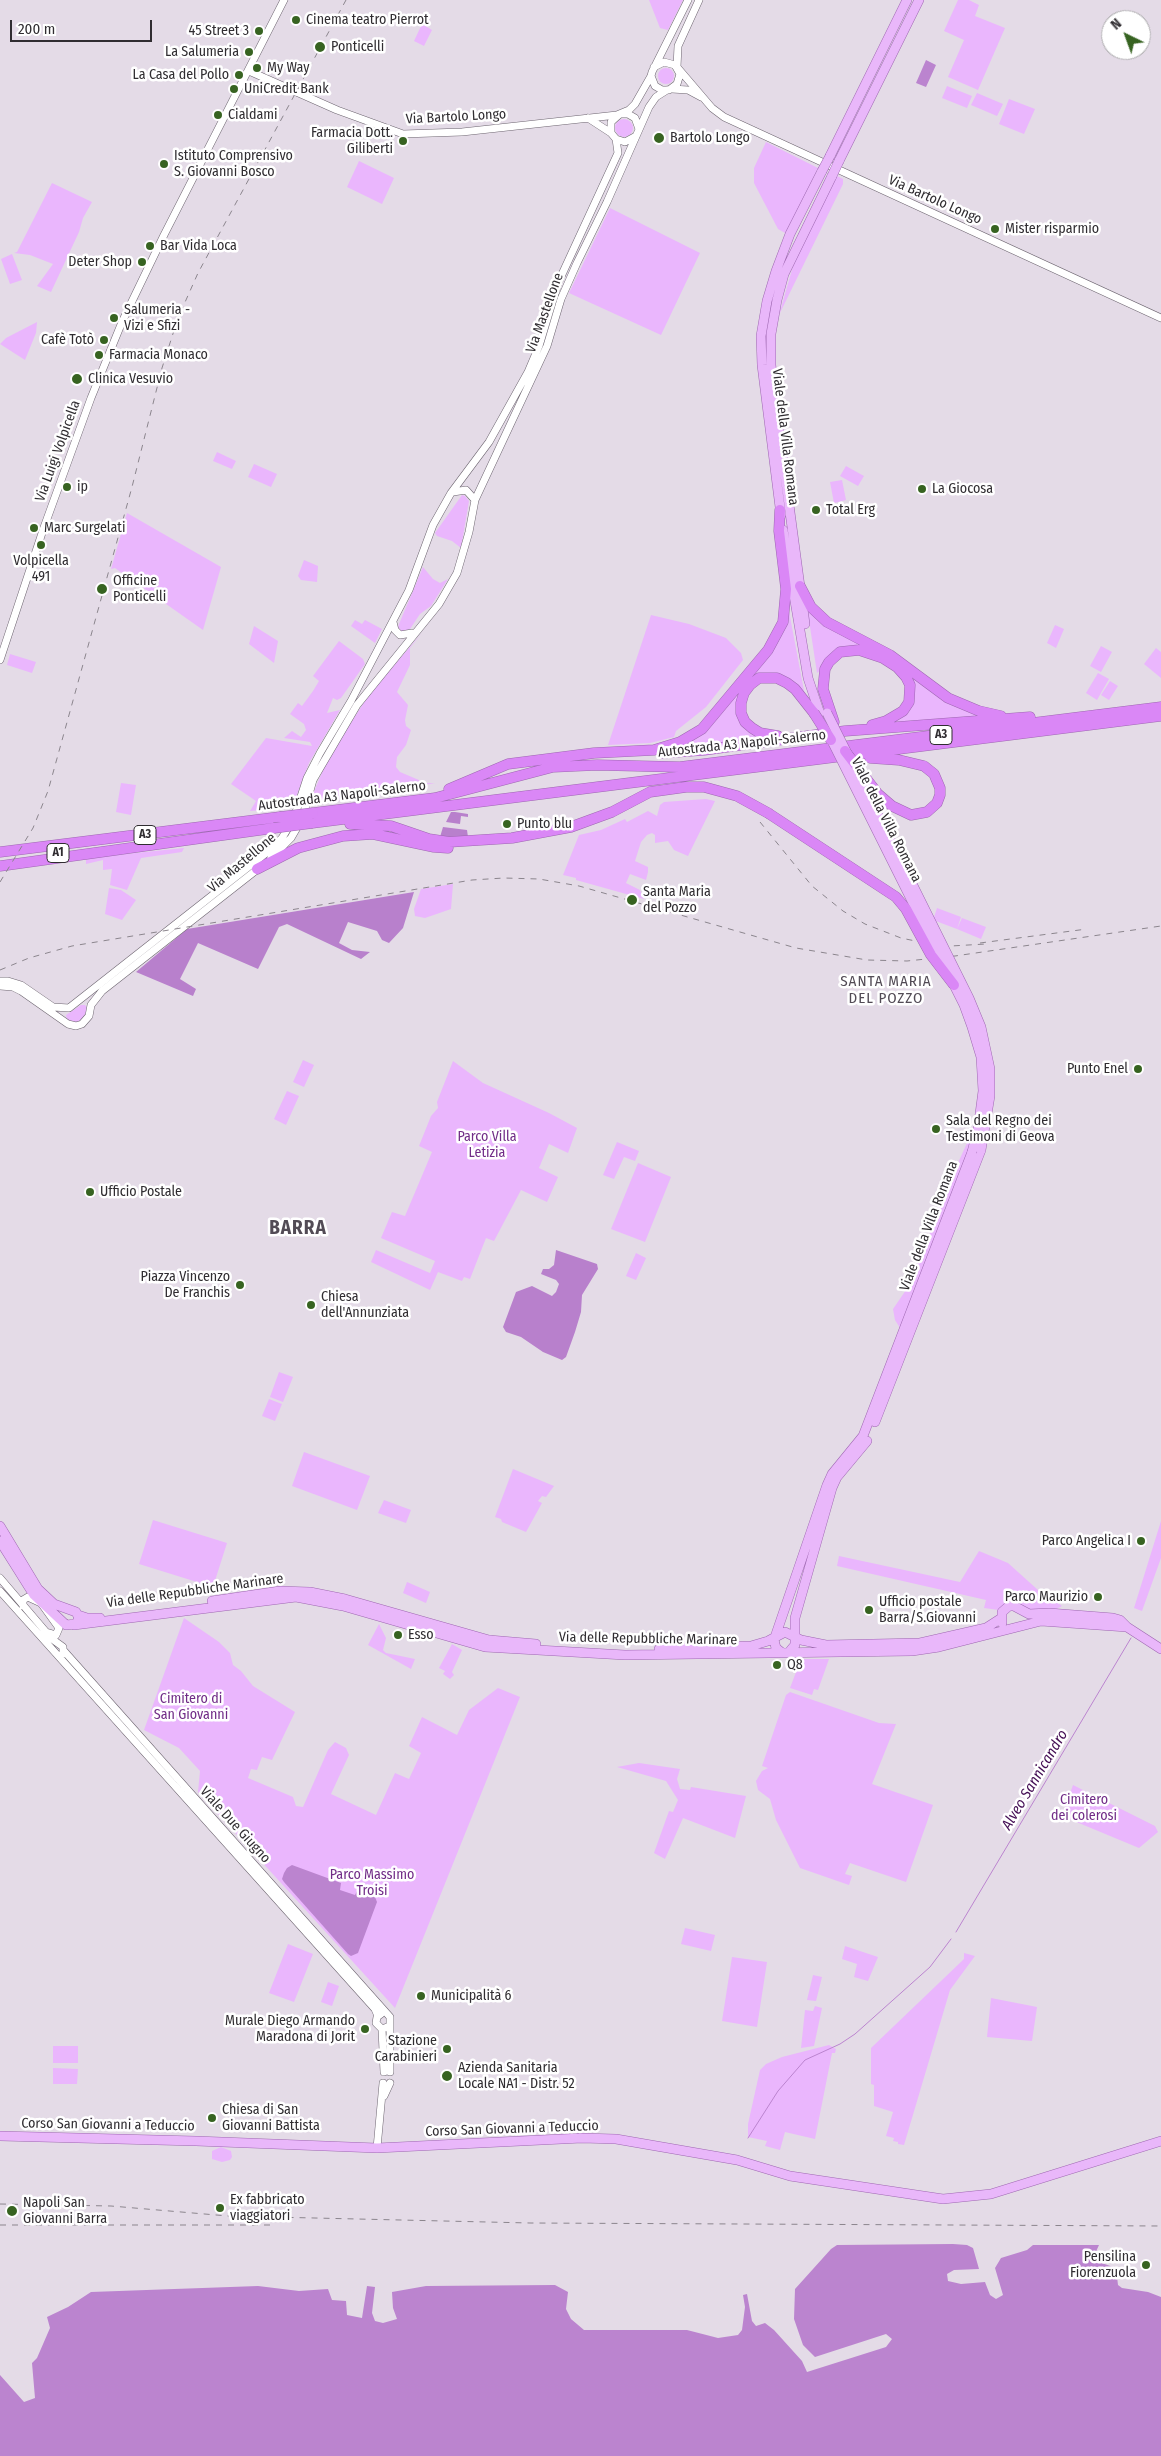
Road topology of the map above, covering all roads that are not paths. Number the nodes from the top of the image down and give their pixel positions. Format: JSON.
{"nodes":[{"id":1,"x":284,"y":0,"type":"edge"},
{"id":2,"x":688,"y":0,"type":"edge"},
{"id":3,"x":699,"y":0,"type":"edge"},
{"id":4,"x":907,"y":0,"type":"edge"},
{"id":5,"x":919,"y":0,"type":"edge"},
{"id":6,"x":654,"y":67,"type":"junction"},
{"id":7,"x":677,"y":67,"type":"junction"},
{"id":8,"x":249,"y":71,"type":"junction"},
{"id":9,"x":651,"y":76,"type":"junction"},
{"id":10,"x":669,"y":90,"type":"junction"},
{"id":11,"x":703,"y":98,"type":"junction"},
{"id":12,"x":620,"y":114,"type":"junction"},
{"id":13,"x":588,"y":118,"type":"junction"},
{"id":14,"x":638,"y":132,"type":"junction"},
{"id":15,"x":613,"y":136,"type":"junction"},
{"id":16,"x":1161,"y":318,"type":"edge"},
{"id":17,"x":451,"y":493,"type":"junction"},
{"id":18,"x":475,"y":500,"type":"junction"},
{"id":19,"x":780,"y":510,"type":"junction"},
{"id":20,"x":800,"y":586,"type":"junction"},
{"id":21,"x":393,"y":621,"type":"junction"},
{"id":22,"x":415,"y":631,"type":"junction"},
{"id":23,"x":0,"y":660,"type":"edge"},
{"id":24,"x":354,"y":704,"type":"junction"},
{"id":25,"x":823,"y":713,"type":"junction"},
{"id":26,"x":1158,"y":713,"type":"edge"},
{"id":27,"x":1093,"y":715,"type":"junction"},
{"id":28,"x":1024,"y":717,"type":"junction"},
{"id":29,"x":840,"y":730,"type":"junction"},
{"id":30,"x":796,"y":738,"type":"junction"},
{"id":31,"x":831,"y":740,"type":"joint"},
{"id":32,"x":621,"y":752,"type":"junction"},
{"id":33,"x":844,"y":754,"type":"junction"},
{"id":34,"x":770,"y":765,"type":"junction"},
{"id":35,"x":656,"y":790,"type":"junction"},
{"id":36,"x":368,"y":807,"type":"junction"},
{"id":37,"x":312,"y":818,"type":"junction"},
{"id":38,"x":160,"y":843,"type":"junction"},
{"id":39,"x":432,"y":843,"type":"junction"},
{"id":40,"x":4,"y":852,"type":"edge"},
{"id":41,"x":0,"y":860,"type":"edge"},
{"id":42,"x":0,"y":866,"type":"edge"},
{"id":43,"x":257,"y":869,"type":"junction"},
{"id":44,"x":0,"y":981,"type":"edge"},
{"id":45,"x":954,"y":985,"type":"junction"},
{"id":46,"x":0,"y":986,"type":"edge"},
{"id":47,"x":79,"y":1002,"type":"junction"},
{"id":48,"x":91,"y":1005,"type":"junction"},
{"id":49,"x":69,"y":1008,"type":"junction"},
{"id":50,"x":66,"y":1022,"type":"junction"},
{"id":51,"x":976,"y":1151,"type":"junction"},
{"id":52,"x":0,"y":1526,"type":"edge"},
{"id":53,"x":0,"y":1540,"type":"edge"},
{"id":54,"x":807,"y":1560,"type":"junction"},
{"id":55,"x":0,"y":1578,"type":"edge"},
{"id":56,"x":0,"y":1591,"type":"edge"},
{"id":57,"x":41,"y":1603,"type":"junction"},
{"id":58,"x":23,"y":1606,"type":"junction"},
{"id":59,"x":69,"y":1610,"type":"junction"},
{"id":60,"x":1020,"y":1610,"type":"junction"},
{"id":61,"x":78,"y":1615,"type":"junction"},
{"id":62,"x":1000,"y":1619,"type":"junction"},
{"id":63,"x":64,"y":1622,"type":"junction"},
{"id":64,"x":74,"y":1625,"type":"junction"},
{"id":65,"x":1127,"y":1627,"type":"junction"},
{"id":66,"x":1014,"y":1628,"type":"junction"},
{"id":67,"x":45,"y":1631,"type":"junction"},
{"id":68,"x":793,"y":1636,"type":"junction"},
{"id":69,"x":776,"y":1637,"type":"junction"},
{"id":70,"x":487,"y":1643,"type":"junction"},
{"id":71,"x":1161,"y":1649,"type":"edge"},
{"id":72,"x":59,"y":1651,"type":"junction"},
{"id":73,"x":618,"y":1652,"type":"junction"},
{"id":74,"x":786,"y":1652,"type":"junction"},
{"id":75,"x":388,"y":2015,"type":"junction"},
{"id":76,"x":378,"y":2016,"type":"junction"},
{"id":77,"x":390,"y":2026,"type":"junction"},
{"id":78,"x":382,"y":2029,"type":"junction"},
{"id":79,"x":387,"y":2083,"type":"dead end"},
{"id":80,"x":0,"y":2136,"type":"edge"},
{"id":81,"x":1161,"y":2141,"type":"edge"},
{"id":82,"x":377,"y":2148,"type":"junction"}],
"edges":[{"from":1,"to":8,"type":"street","name":"Via Luigi Volpicella"},
{"from":2,"to":6,"type":"street"},
{"from":3,"to":7,"type":"street"},
{"from":4,"to":19,"type":"main road","name":"Viale della Villa Romana","bridge":true},
{"from":5,"to":20,"type":"main road","name":"Viale della Villa Romana","bridge":true},
{"from":6,"to":7,"type":"street"},
{"from":6,"to":9,"type":"street"},
{"from":7,"to":10,"type":"street"},
{"from":7,"to":11,"type":"street","name":"Via Bartolo Longo"},
{"from":8,"to":13,"type":"street","name":"Via Bartolo Longo"},
{"from":8,"to":23,"type":"street","name":"Via Luigi Volpicella"},
{"from":9,"to":10,"type":"street"},
{"from":9,"to":12,"type":"street"},
{"from":10,"to":11,"type":"street","name":"Via Bartolo Longo"},
{"from":10,"to":14,"type":"street"},
{"from":11,"to":16,"type":"street","name":"Via Bartolo Longo"},
{"from":12,"to":13,"type":"street","name":"Via Bartolo Longo"},
{"from":12,"to":14,"type":"street"},
{"from":12,"to":15,"type":"street"},
{"from":13,"to":15,"type":"street"},
{"from":14,"to":15,"type":"street"},
{"from":14,"to":18,"type":"street","name":"Via Mastellone"},
{"from":15,"to":17,"type":"street","name":"Via Mastellone"},
{"from":17,"to":18,"type":"street"},
{"from":17,"to":21,"type":"street","name":"Via Mastellone"},
{"from":18,"to":22,"type":"street","name":"Via Mastellone"},
{"from":19,"to":25,"type":"main road","name":"Viale della Villa Romana"},
{"from":19,"to":32,"type":"highway"},
{"from":20,"to":25,"type":"main road","name":"Viale della Villa Romana"},
{"from":20,"to":28,"type":"highway"},
{"from":21,"to":22,"type":"street"},
{"from":21,"to":24,"type":"street","name":"Via Mastellone"},
{"from":22,"to":24,"type":"street","name":"Via Mastellone"},
{"from":24,"to":43,"type":"street","name":"Via Mastellone"},
{"from":24,"to":47,"type":"street","name":"Via Mastellone"},
{"from":25,"to":29,"type":"highway","bridge":true},
{"from":25,"to":29,"type":"highway"},
{"from":25,"to":30,"type":"highway"},
{"from":25,"to":31,"type":"highway","bridge":true},
{"from":26,"to":27,"type":"highway","name":"Autostrada A3 Napoli-Salerno","number":"A3"},
{"from":26,"to":33,"type":"highway","name":"Autostrada A3 Napoli-Salerno","number":"A3"},
{"from":27,"to":28,"type":"highway"},
{"from":27,"to":36,"type":"highway","name":"Autostrada A3 Napoli-Salerno","number":"A3"},
{"from":28,"to":29,"type":"highway"},
{"from":29,"to":30,"type":"highway"},
{"from":29,"to":33,"type":"main road","name":"Viale della Villa Romana","bridge":true},
{"from":30,"to":32,"type":"highway"},
{"from":31,"to":45,"type":"main road","name":"Viale della Villa Romana","bridge":true},
{"from":32,"to":36,"type":"highway"},
{"from":33,"to":33,"type":"highway","bridge":true},
{"from":33,"to":34,"type":"highway","name":"Autostrada A3 Napoli-Salerno","number":"A3"},
{"from":33,"to":51,"type":"main road","name":"Viale della Villa Romana","bridge":true},
{"from":34,"to":35,"type":"highway","number":"A3"},
{"from":34,"to":37,"type":"highway","name":"Autostrada A3 Napoli-Salerno","number":"A3"},
{"from":35,"to":39,"type":"highway","number":"A3"},
{"from":35,"to":45,"type":"highway","number":"A3","bridge":true},
{"from":36,"to":37,"type":"highway","name":"Autostrada A3 Napoli-Salerno","number":"A3"},
{"from":37,"to":38,"type":"highway","name":"Autostrada A3 Napoli-Salerno","number":"A3","bridge":true},
{"from":37,"to":39,"type":"highway","number":"A3"},
{"from":37,"to":40,"type":"highway","name":"Autostrada A3 Napoli-Salerno","number":"A3","bridge":true},
{"from":38,"to":41,"type":"highway","number":"A1"},
{"from":38,"to":42,"type":"highway","name":"Autostrada A3 Napoli-Salerno","number":"A3"},
{"from":39,"to":43,"type":"highway"},
{"from":43,"to":48,"type":"street","name":"Via Mastellone"},
{"from":44,"to":49,"type":"street"},
{"from":45,"to":51,"type":"main road","name":"Viale della Villa Romana","bridge":true},
{"from":46,"to":50,"type":"street"},
{"from":47,"to":48,"type":"street"},
{"from":47,"to":49,"type":"street"},
{"from":48,"to":50,"type":"street"},
{"from":49,"to":50,"type":"street"},
{"from":51,"to":54,"type":"main road","name":"Viale della Villa Romana"},
{"from":52,"to":59,"type":"main road"},
{"from":53,"to":57,"type":"main road"},
{"from":54,"to":68,"type":"main road","name":"Viale della Villa Romana"},
{"from":54,"to":69,"type":"main road","name":"Viale della Villa Romana"},
{"from":55,"to":58,"type":"street","name":"Viale Due Giugno"},
{"from":56,"to":72,"type":"street","name":"Viale Due Giugno"},
{"from":57,"to":58,"type":"street"},
{"from":57,"to":63,"type":"main road"},
{"from":57,"to":67,"type":"street"},
{"from":58,"to":67,"type":"street","name":"Viale Due Giugno"},
{"from":59,"to":61,"type":"main road"},
{"from":59,"to":63,"type":"main road"},
{"from":60,"to":62,"type":"main road"},
{"from":60,"to":65,"type":"main road"},
{"from":60,"to":66,"type":"main road"},
{"from":61,"to":64,"type":"main road"},
{"from":61,"to":70,"type":"main road","name":"Via delle Repubbliche Marinare"},
{"from":62,"to":66,"type":"main road"},
{"from":62,"to":68,"type":"main road"},
{"from":63,"to":64,"type":"main road"},
{"from":64,"to":70,"type":"main road","name":"Via delle Repubbliche Marinare"},
{"from":65,"to":66,"type":"main road","name":"Via delle Repubbliche Marinare"},
{"from":65,"to":71,"type":"main road"},
{"from":66,"to":74,"type":"main road","name":"Via delle Repubbliche Marinare"},
{"from":67,"to":72,"type":"street","name":"Viale Due Giugno"},
{"from":68,"to":69,"type":"main road"},
{"from":68,"to":74,"type":"main road"},
{"from":69,"to":73,"type":"main road","name":"Via delle Repubbliche Marinare"},
{"from":69,"to":74,"type":"main road"},
{"from":70,"to":73,"type":"main road","name":"Via delle Repubbliche Marinare"},
{"from":72,"to":75,"type":"street","name":"Viale Due Giugno"},
{"from":72,"to":76,"type":"street","name":"Viale Due Giugno"},
{"from":73,"to":74,"type":"main road","name":"Via delle Repubbliche Marinare"},
{"from":75,"to":76,"type":"street"},
{"from":75,"to":77,"type":"street"},
{"from":76,"to":78,"type":"street"},
{"from":77,"to":78,"type":"street"},
{"from":77,"to":78,"type":"street"},
{"from":79,"to":82,"type":"street"},
{"from":80,"to":82,"type":"main road","name":"Corso San Giovanni a Teduccio"},
{"from":81,"to":82,"type":"main road","name":"Corso San Giovanni a Teduccio"}]}
